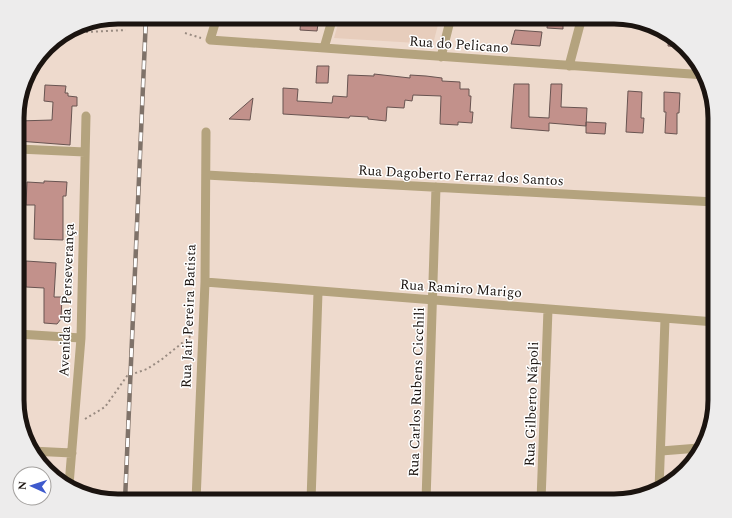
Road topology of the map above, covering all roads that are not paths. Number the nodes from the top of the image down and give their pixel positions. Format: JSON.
{"nodes":[{"id":1,"x":215,"y":24,"type":"edge"},
{"id":2,"x":331,"y":24,"type":"edge"},
{"id":3,"x":449,"y":24,"type":"edge"},
{"id":4,"x":580,"y":24,"type":"edge"},
{"id":5,"x":324,"y":48,"type":"junction"},
{"id":6,"x":441,"y":57,"type":"junction"},
{"id":7,"x":569,"y":66,"type":"junction"},
{"id":8,"x":697,"y":74,"type":"edge"},
{"id":9,"x":86,"y":116,"type":"dead end"},
{"id":10,"x":206,"y":132,"type":"dead end"},
{"id":11,"x":24,"y":149,"type":"edge"},
{"id":12,"x":85,"y":152,"type":"junction"},
{"id":13,"x":206,"y":175,"type":"junction"},
{"id":14,"x":436,"y":187,"type":"junction"},
{"id":15,"x":708,"y":202,"type":"edge"},
{"id":16,"x":205,"y":282,"type":"junction"},
{"id":17,"x":318,"y":292,"type":"junction"},
{"id":18,"x":433,"y":300,"type":"junction"},
{"id":19,"x":548,"y":309,"type":"junction"},
{"id":20,"x":665,"y":319,"type":"junction"},
{"id":21,"x":708,"y":322,"type":"edge"},
{"id":22,"x":24,"y":334,"type":"edge"},
{"id":23,"x":81,"y":338,"type":"junction"},
{"id":24,"x":694,"y":449,"type":"edge"},
{"id":25,"x":40,"y":451,"type":"edge"},
{"id":26,"x":661,"y":452,"type":"junction"},
{"id":27,"x":72,"y":453,"type":"junction"},
{"id":28,"x":69,"y":480,"type":"edge"},
{"id":29,"x":659,"y":482,"type":"edge"},
{"id":30,"x":196,"y":494,"type":"edge"},
{"id":31,"x":311,"y":494,"type":"edge"},
{"id":32,"x":426,"y":494,"type":"edge"},
{"id":33,"x":542,"y":494,"type":"edge"}],
"edges":[{"from":1,"to":5,"type":"street","name":"Rua do Pelicano"},
{"from":2,"to":5,"type":"street"},
{"from":3,"to":6,"type":"street"},
{"from":4,"to":7,"type":"street"},
{"from":5,"to":6,"type":"street","name":"Rua do Pelicano"},
{"from":6,"to":7,"type":"street","name":"Rua do Pelicano"},
{"from":7,"to":8,"type":"street","name":"Rua do Pelicano"},
{"from":9,"to":12,"type":"street","name":"Avenida da Perseverança"},
{"from":10,"to":13,"type":"street","name":"Rua Jair Pereira Batista"},
{"from":11,"to":12,"type":"street"},
{"from":12,"to":23,"type":"street","name":"Avenida da Perseverança"},
{"from":13,"to":14,"type":"street","name":"Rua Dagoberto Ferraz dos Santos"},
{"from":13,"to":16,"type":"street","name":"Rua Jair Pereira Batista"},
{"from":14,"to":15,"type":"street","name":"Rua Dagoberto Ferraz dos Santos"},
{"from":14,"to":18,"type":"street","name":"Rua Carlos Rubens Cicchili"},
{"from":16,"to":17,"type":"street","name":"Rua Ramiro Marigo"},
{"from":16,"to":30,"type":"street","name":"Rua Jair Pereira Batista"},
{"from":17,"to":18,"type":"street","name":"Rua Ramiro Marigo"},
{"from":17,"to":31,"type":"street"},
{"from":18,"to":19,"type":"street","name":"Rua Ramiro Marigo"},
{"from":18,"to":32,"type":"street","name":"Rua Carlos Rubens Cicchili"},
{"from":19,"to":20,"type":"street","name":"Rua Ramiro Marigo"},
{"from":19,"to":33,"type":"street","name":"Rua Gilberto Nápoli"},
{"from":20,"to":21,"type":"street","name":"Rua Ramiro Marigo"},
{"from":20,"to":26,"type":"street"},
{"from":22,"to":23,"type":"street"},
{"from":23,"to":27,"type":"street","name":"Avenida da Perseverança"},
{"from":24,"to":26,"type":"street"},
{"from":25,"to":27,"type":"street"},
{"from":26,"to":29,"type":"street"},
{"from":27,"to":28,"type":"street","name":"Avenida da Perseverança"}]}
